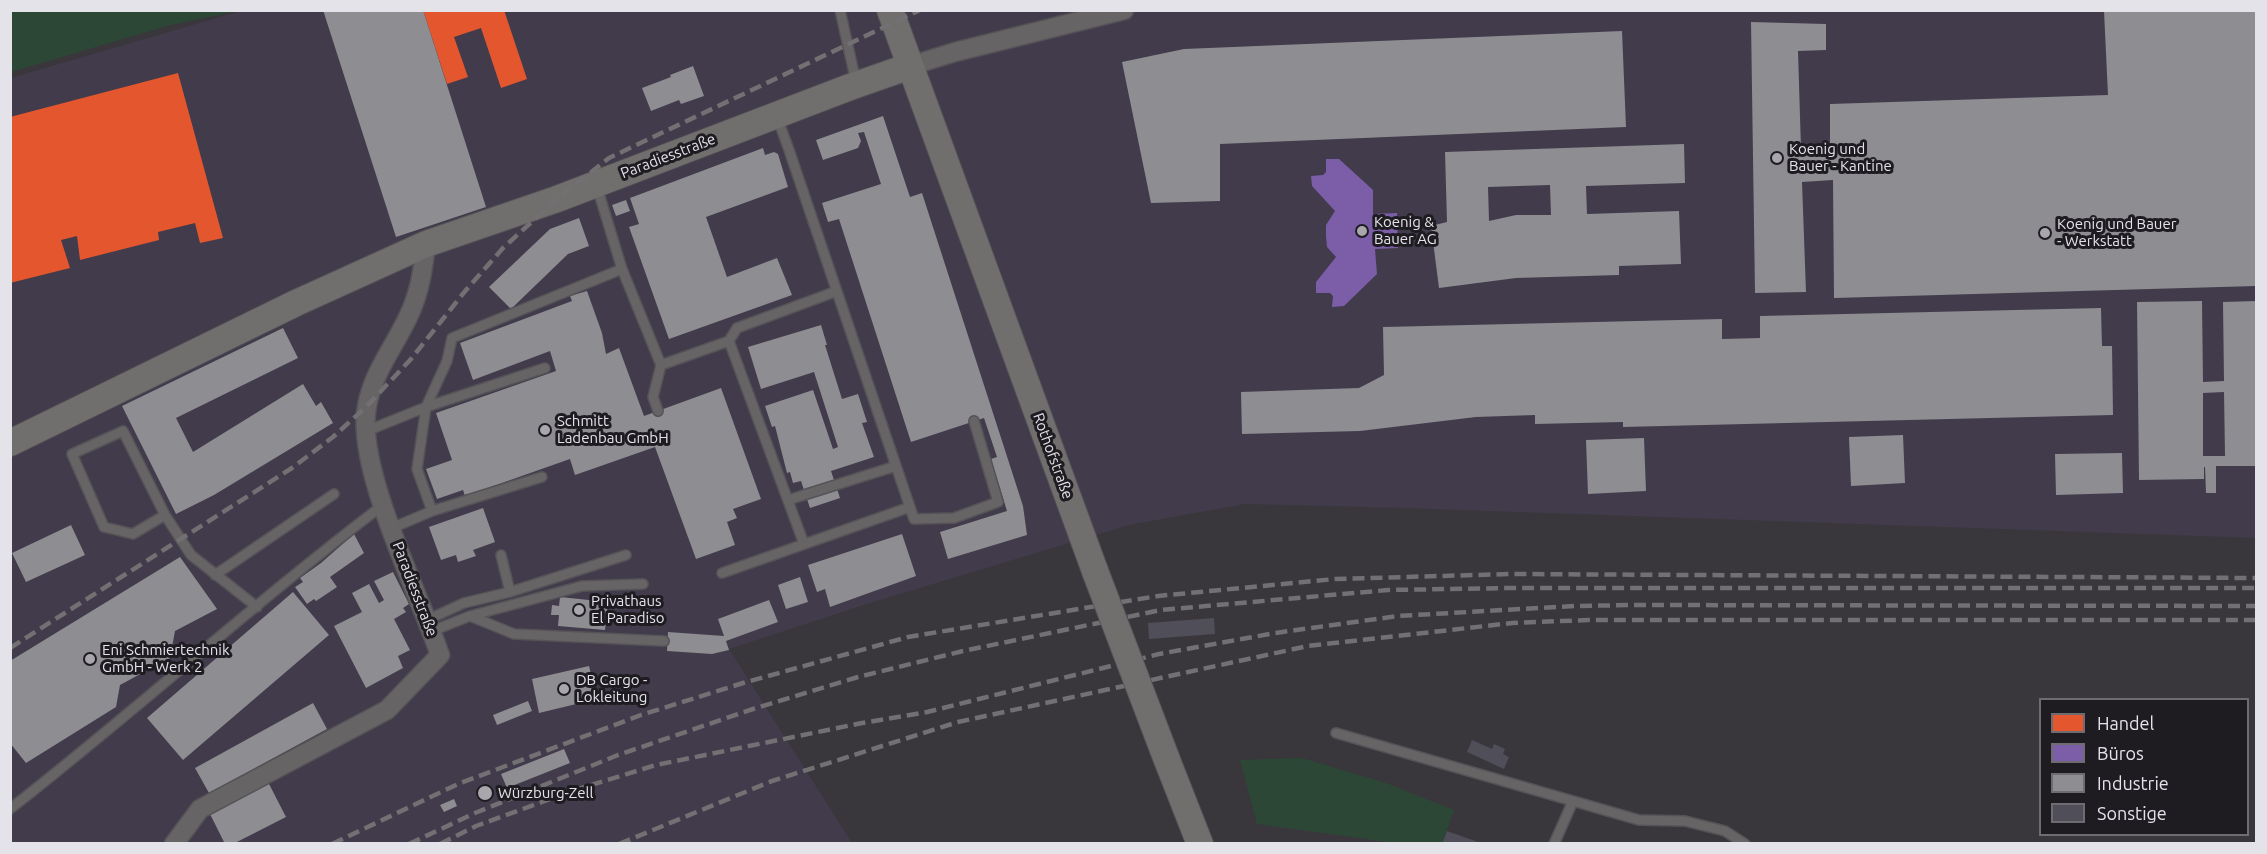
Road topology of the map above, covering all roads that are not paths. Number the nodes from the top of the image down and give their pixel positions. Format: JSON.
{"nodes":[{"id":1,"x":840,"y":10,"type":"edge"},
{"id":2,"x":890,"y":10,"type":"edge"},
{"id":3,"x":1124,"y":10,"type":"edge"},
{"id":4,"x":910,"y":66,"type":"junction"},
{"id":5,"x":857,"y":84,"type":"junction"},
{"id":6,"x":776,"y":115,"type":"junction"},
{"id":7,"x":596,"y":183,"type":"junction"},
{"id":8,"x":426,"y":244,"type":"junction"},
{"id":9,"x":622,"y":269,"type":"junction"},
{"id":10,"x":837,"y":291,"type":"junction"},
{"id":11,"x":729,"y":341,"type":"junction"},
{"id":12,"x":661,"y":364,"type":"junction"},
{"id":13,"x":545,"y":368,"type":"dead end"},
{"id":14,"x":426,"y":407,"type":"junction"},
{"id":15,"x":658,"y":411,"type":"dead end"},
{"id":16,"x":974,"y":421,"type":"dead end"},
{"id":17,"x":364,"y":432,"type":"junction"},
{"id":18,"x":10,"y":443,"type":"edge"},
{"id":19,"x":896,"y":466,"type":"junction"},
{"id":20,"x":542,"y":477,"type":"dead end"},
{"id":21,"x":334,"y":494,"type":"dead end"},
{"id":22,"x":788,"y":500,"type":"junction"},
{"id":23,"x":383,"y":505,"type":"junction"},
{"id":24,"x":910,"y":507,"type":"junction"},
{"id":25,"x":432,"y":511,"type":"junction"},
{"id":26,"x":165,"y":515,"type":"junction"},
{"id":27,"x":392,"y":528,"type":"junction"},
{"id":28,"x":804,"y":544,"type":"junction"},
{"id":29,"x":501,"y":555,"type":"dead end"},
{"id":30,"x":626,"y":555,"type":"dead end"},
{"id":31,"x":722,"y":573,"type":"dead end"},
{"id":32,"x":215,"y":575,"type":"junction"},
{"id":33,"x":643,"y":584,"type":"dead end"},
{"id":34,"x":510,"y":592,"type":"junction"},
{"id":35,"x":256,"y":607,"type":"junction"},
{"id":36,"x":470,"y":616,"type":"junction"},
{"id":37,"x":430,"y":626,"type":"junction"},
{"id":38,"x":664,"y":641,"type":"dead end"},
{"id":39,"x":1336,"y":733,"type":"dead end"},
{"id":40,"x":1573,"y":801,"type":"junction"},
{"id":41,"x":10,"y":809,"type":"edge"},
{"id":42,"x":174,"y":843,"type":"edge"},
{"id":43,"x":1200,"y":843,"type":"edge"},
{"id":44,"x":1554,"y":843,"type":"edge"},
{"id":45,"x":1745,"y":843,"type":"edge"}],
"edges":[{"from":1,"to":5,"type":"lane"},
{"from":2,"to":4,"type":"street","name":"Rothofstraße"},
{"from":3,"to":4,"type":"street"},
{"from":4,"to":5,"type":"street","name":"Paradiesstraße"},
{"from":4,"to":43,"type":"street","name":"Rothofstraße","bridge":true},
{"from":5,"to":6,"type":"street","name":"Paradiesstraße"},
{"from":6,"to":7,"type":"street","name":"Paradiesstraße"},
{"from":6,"to":10,"type":"lane"},
{"from":7,"to":8,"type":"street","name":"Paradiesstraße"},
{"from":7,"to":9,"type":"lane"},
{"from":8,"to":17,"type":"street","name":"Paradiesstraße"},
{"from":8,"to":18,"type":"street","name":"Paradiesstraße"},
{"from":9,"to":12,"type":"lane"},
{"from":9,"to":14,"type":"lane"},
{"from":10,"to":11,"type":"lane"},
{"from":10,"to":19,"type":"lane"},
{"from":11,"to":12,"type":"lane"},
{"from":11,"to":22,"type":"lane"},
{"from":12,"to":15,"type":"lane"},
{"from":13,"to":14,"type":"lane"},
{"from":14,"to":17,"type":"lane"},
{"from":14,"to":25,"type":"lane"},
{"from":16,"to":24,"type":"lane"},
{"from":17,"to":23,"type":"street","name":"Paradiesstraße"},
{"from":19,"to":22,"type":"lane"},
{"from":19,"to":24,"type":"lane"},
{"from":20,"to":25,"type":"lane"},
{"from":21,"to":32,"type":"lane"},
{"from":22,"to":28,"type":"lane"},
{"from":23,"to":27,"type":"street","name":"Paradiesstraße"},
{"from":23,"to":35,"type":"lane"},
{"from":24,"to":28,"type":"lane"},
{"from":25,"to":27,"type":"lane"},
{"from":26,"to":26,"type":"lane"},
{"from":26,"to":32,"type":"lane"},
{"from":27,"to":37,"type":"street","name":"Paradiesstraße"},
{"from":28,"to":31,"type":"lane"},
{"from":29,"to":34,"type":"lane"},
{"from":30,"to":34,"type":"lane"},
{"from":32,"to":35,"type":"lane"},
{"from":33,"to":36,"type":"lane"},
{"from":34,"to":37,"type":"lane"},
{"from":35,"to":41,"type":"lane"},
{"from":36,"to":37,"type":"lane"},
{"from":36,"to":38,"type":"lane"},
{"from":37,"to":42,"type":"street","name":"Paradiesstraße"},
{"from":39,"to":40,"type":"lane"},
{"from":40,"to":44,"type":"lane"},
{"from":40,"to":45,"type":"lane"}]}
